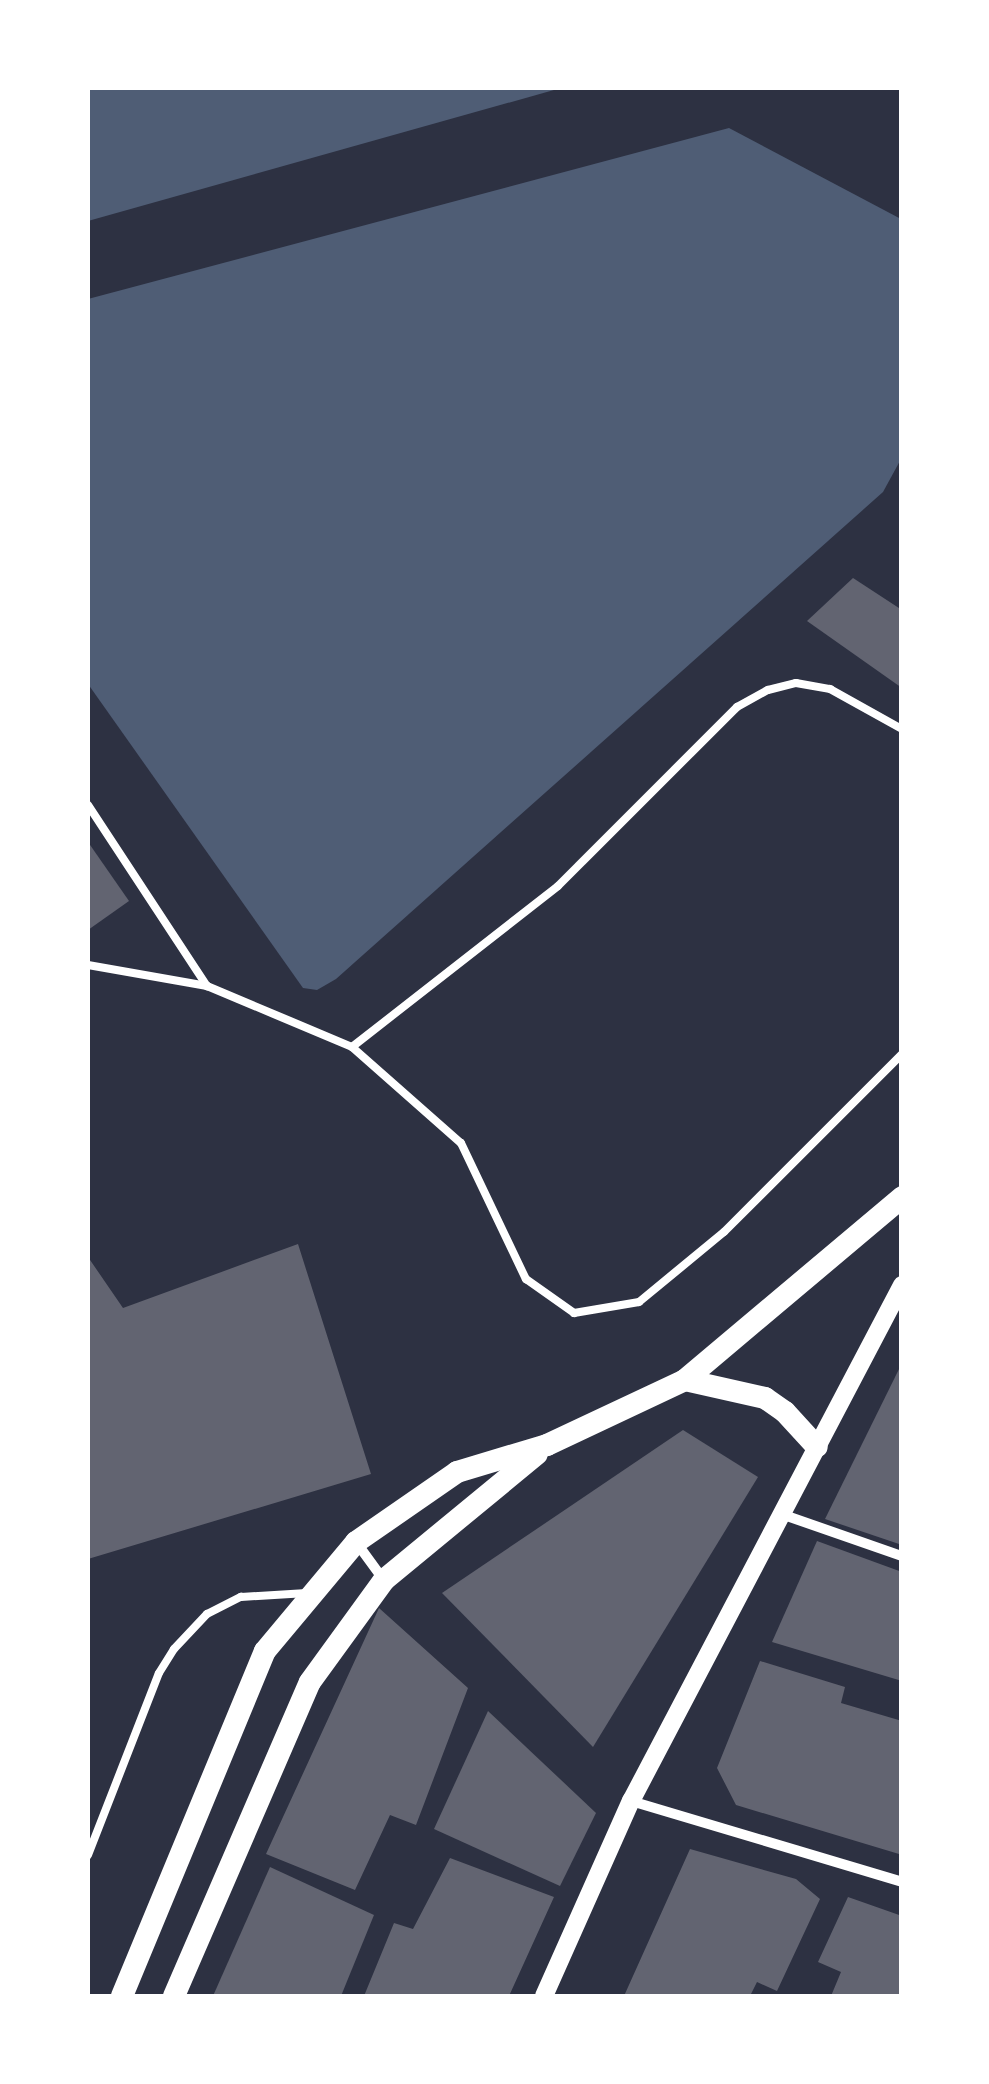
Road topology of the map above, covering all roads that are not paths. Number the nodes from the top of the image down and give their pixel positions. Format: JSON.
{"nodes":[{"id":1,"x":902,"y":729,"type":"edge"},
{"id":2,"x":88,"y":805,"type":"edge"},
{"id":3,"x":88,"y":965,"type":"edge"},
{"id":4,"x":206,"y":986,"type":"junction"},
{"id":5,"x":352,"y":1047,"type":"junction"},
{"id":6,"x":902,"y":1054,"type":"edge"},
{"id":7,"x":902,"y":1197,"type":"edge"},
{"id":8,"x":902,"y":1285,"type":"edge"},
{"id":9,"x":685,"y":1380,"type":"junction"},
{"id":10,"x":547,"y":1446,"type":"junction"},
{"id":11,"x":817,"y":1447,"type":"junction"},
{"id":12,"x":784,"y":1515,"type":"junction"},
{"id":13,"x":356,"y":1542,"type":"junction"},
{"id":14,"x":902,"y":1556,"type":"edge"},
{"id":15,"x":384,"y":1580,"type":"junction"},
{"id":16,"x":311,"y":1593,"type":"junction"},
{"id":17,"x":631,"y":1801,"type":"junction"},
{"id":18,"x":88,"y":1854,"type":"edge"},
{"id":19,"x":902,"y":1882,"type":"edge"},
{"id":20,"x":122,"y":1996,"type":"edge"},
{"id":21,"x":174,"y":1996,"type":"edge"},
{"id":22,"x":544,"y":1996,"type":"edge"}],
"edges":[{"from":1,"to":5,"type":"lane"},
{"from":2,"to":4,"type":"lane"},
{"from":3,"to":4,"type":"lane"},
{"from":4,"to":5,"type":"lane"},
{"from":5,"to":6,"type":"lane"},
{"from":7,"to":9,"type":"main road"},
{"from":8,"to":11,"type":"street"},
{"from":9,"to":10,"type":"main road"},
{"from":9,"to":11,"type":"main road"},
{"from":10,"to":13,"type":"main road"},
{"from":10,"to":15,"type":"main road"},
{"from":11,"to":12,"type":"street"},
{"from":12,"to":14,"type":"street"},
{"from":12,"to":17,"type":"street"},
{"from":13,"to":15,"type":"street"},
{"from":13,"to":16,"type":"main road"},
{"from":15,"to":21,"type":"main road"},
{"from":16,"to":18,"type":"lane"},
{"from":16,"to":20,"type":"main road"},
{"from":17,"to":19,"type":"street"},
{"from":17,"to":22,"type":"street"}]}
